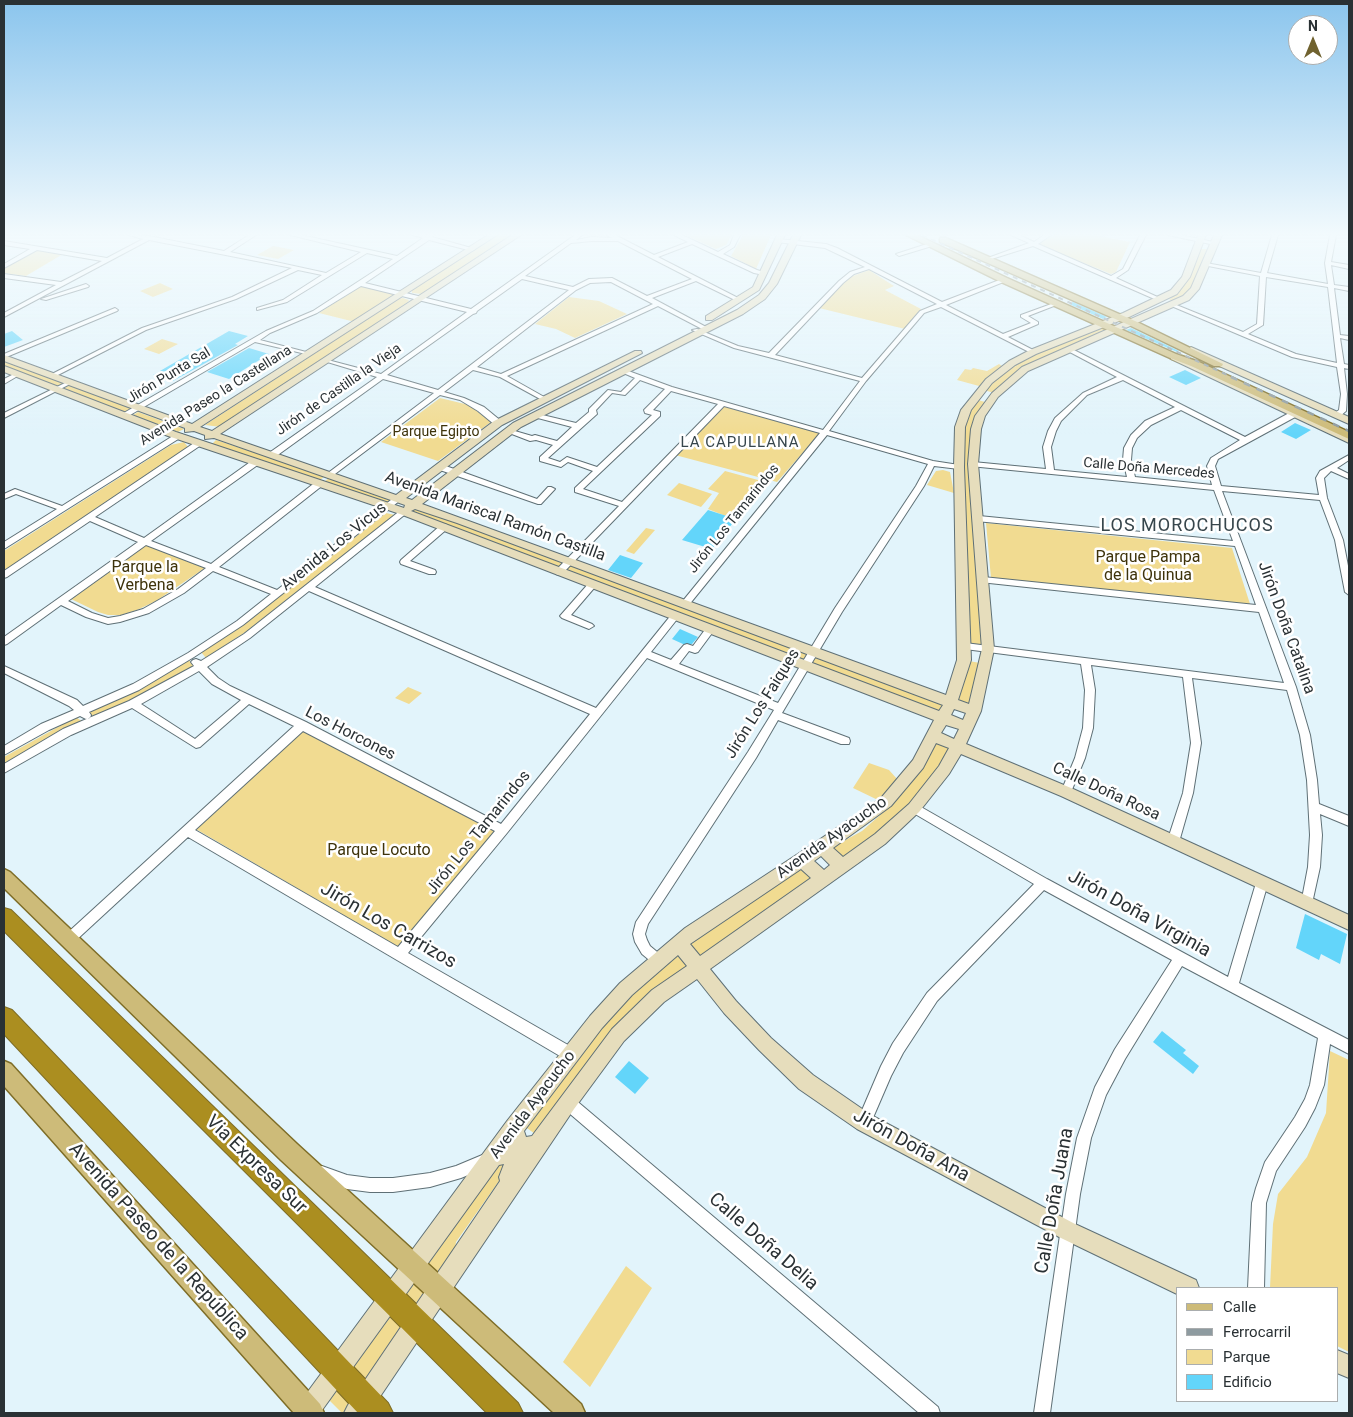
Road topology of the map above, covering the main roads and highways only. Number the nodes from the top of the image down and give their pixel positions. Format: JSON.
{"nodes":[{"id":1,"x":391,"y":301,"type":"edge"},
{"id":2,"x":415,"y":301,"type":"edge"},
{"id":3,"x":737,"y":301,"type":"edge"},
{"id":4,"x":756,"y":301,"type":"edge"},
{"id":5,"x":1050,"y":301,"type":"edge"},
{"id":6,"x":1082,"y":301,"type":"edge"},
{"id":7,"x":1158,"y":301,"type":"edge"},
{"id":8,"x":1180,"y":301,"type":"edge"},
{"id":9,"x":1119,"y":317,"type":"junction"},
{"id":10,"x":1132,"y":323,"type":"junction"},
{"id":11,"x":1102,"y":324,"type":"junction"},
{"id":12,"x":698,"y":328,"type":"junction"},
{"id":13,"x":1115,"y":330,"type":"junction"},
{"id":14,"x":1191,"y":350,"type":"junction"},
{"id":15,"x":1173,"y":356,"type":"junction"},
{"id":16,"x":4,"y":357,"type":"edge"},
{"id":17,"x":4,"y":369,"type":"edge"},
{"id":18,"x":977,"y":394,"type":"junction"},
{"id":19,"x":992,"y":398,"type":"junction"},
{"id":20,"x":1349,"y":423,"type":"edge"},
{"id":21,"x":192,"y":428,"type":"junction"},
{"id":22,"x":213,"y":435,"type":"junction"},
{"id":23,"x":179,"y":436,"type":"junction"},
{"id":24,"x":1349,"y":436,"type":"edge"},
{"id":25,"x":1349,"y":440,"type":"edge"},
{"id":26,"x":200,"y":443,"type":"junction"},
{"id":27,"x":400,"y":498,"type":"junction"},
{"id":28,"x":414,"y":504,"type":"junction"},
{"id":29,"x":404,"y":512,"type":"junction"},
{"id":30,"x":964,"y":660,"type":"junction"},
{"id":31,"x":986,"y":664,"type":"junction"},
{"id":32,"x":950,"y":702,"type":"junction"},
{"id":33,"x":974,"y":711,"type":"junction"},
{"id":34,"x":944,"y":718,"type":"junction"},
{"id":35,"x":968,"y":727,"type":"junction"},
{"id":36,"x":934,"y":736,"type":"junction"},
{"id":37,"x":958,"y":746,"type":"junction"},
{"id":38,"x":822,"y":847,"type":"junction"},
{"id":39,"x":802,"y":860,"type":"junction"},
{"id":40,"x":842,"y":866,"type":"junction"},
{"id":41,"x":4,"y":877,"type":"edge"},
{"id":42,"x":823,"y":879,"type":"junction"},
{"id":43,"x":4,"y":917,"type":"edge"},
{"id":44,"x":1349,"y":923,"type":"edge"},
{"id":45,"x":679,"y":943,"type":"junction"},
{"id":46,"x":697,"y":967,"type":"junction"},
{"id":47,"x":4,"y":1018,"type":"edge"},
{"id":48,"x":4,"y":1071,"type":"edge"},
{"id":49,"x":514,"y":1128,"type":"junction"},
{"id":50,"x":537,"y":1145,"type":"junction"},
{"id":51,"x":494,"y":1156,"type":"junction"},
{"id":52,"x":460,"y":1258,"type":"junction"},
{"id":53,"x":413,"y":1267,"type":"junction"},
{"id":54,"x":1186,"y":1287,"type":"edge"},
{"id":55,"x":438,"y":1290,"type":"junction"},
{"id":56,"x":391,"y":1297,"type":"junction"},
{"id":57,"x":416,"y":1323,"type":"junction"},
{"id":58,"x":338,"y":1370,"type":"junction"},
{"id":59,"x":366,"y":1409,"type":"edge"},
{"id":60,"x":308,"y":1412,"type":"edge"},
{"id":61,"x":508,"y":1413,"type":"edge"},
{"id":62,"x":572,"y":1413,"type":"edge"}],
"edges":[{"from":1,"to":21,"type":"main road","name":"Avenida Paseo la Castellana"},
{"from":2,"to":22,"type":"main road","name":"Avenida Paseo la Castellana"},
{"from":3,"to":12,"type":"main road","name":"Avenida Los Vicus"},
{"from":4,"to":12,"type":"main road","name":"Avenida Los Vicus"},
{"from":5,"to":11,"type":"main road"},
{"from":6,"to":9,"type":"main road"},
{"from":7,"to":9,"type":"main road","name":"Avenida Ayacucho"},
{"from":8,"to":10,"type":"main road","name":"Avenida Ayacucho"},
{"from":9,"to":10,"type":"main road"},
{"from":9,"to":11,"type":"main road","name":"Avenida Ayacucho"},
{"from":10,"to":13,"type":"main road","name":"Avenida Ayacucho"},
{"from":10,"to":14,"type":"main road"},
{"from":11,"to":13,"type":"main road"},
{"from":11,"to":18,"type":"main road","name":"Avenida Ayacucho"},
{"from":12,"to":27,"type":"main road","name":"Avenida Los Vicus"},
{"from":12,"to":28,"type":"main road","name":"Avenida Los Vicus"},
{"from":13,"to":15,"type":"main road"},
{"from":13,"to":19,"type":"main road","name":"Avenida Ayacucho"},
{"from":14,"to":20,"type":"main road"},
{"from":14,"to":20,"type":"main road"},
{"from":15,"to":24,"type":"main road"},
{"from":15,"to":25,"type":"main road"},
{"from":16,"to":21,"type":"main road","name":"Avenida Mariscal Ramón Castilla"},
{"from":17,"to":23,"type":"main road","name":"Avenida Mariscal Ramón Castilla"},
{"from":18,"to":19,"type":"main road"},
{"from":18,"to":30,"type":"main road","name":"Avenida Ayacucho"},
{"from":19,"to":31,"type":"main road","name":"Avenida Ayacucho"},
{"from":21,"to":22,"type":"main road","name":"Avenida Mariscal Ramón Castilla"},
{"from":21,"to":23,"type":"main road","name":"Avenida Paseo la Castellana"},
{"from":22,"to":26,"type":"main road","name":"Avenida Paseo la Castellana"},
{"from":22,"to":27,"type":"main road","name":"Avenida Mariscal Ramón Castilla"},
{"from":23,"to":26,"type":"main road","name":"Avenida Mariscal Ramón Castilla"},
{"from":26,"to":29,"type":"main road","name":"Avenida Mariscal Ramón Castilla"},
{"from":27,"to":28,"type":"main road","name":"Avenida Mariscal Ramón Castilla"},
{"from":28,"to":29,"type":"main road","name":"Avenida Los Vicus"},
{"from":28,"to":32,"type":"main road","name":"Avenida Mariscal Ramón Castilla"},
{"from":29,"to":34,"type":"main road","name":"Avenida Mariscal Ramón Castilla"},
{"from":30,"to":31,"type":"main road"},
{"from":30,"to":32,"type":"main road","name":"Avenida Ayacucho"},
{"from":31,"to":33,"type":"main road","name":"Avenida Ayacucho"},
{"from":32,"to":33,"type":"main road","name":"Avenida Mariscal Ramón Castilla"},
{"from":32,"to":34,"type":"main road","name":"Avenida Ayacucho"},
{"from":33,"to":35,"type":"main road","name":"Avenida Ayacucho"},
{"from":34,"to":35,"type":"main road","name":"Avenida Mariscal Ramón Castilla"},
{"from":34,"to":36,"type":"main road","name":"Avenida Ayacucho"},
{"from":35,"to":37,"type":"main road","name":"Avenida Ayacucho"},
{"from":36,"to":37,"type":"main road","name":"Calle Doña Rosa"},
{"from":36,"to":38,"type":"main road","name":"Avenida Ayacucho"},
{"from":37,"to":40,"type":"main road","name":"Avenida Ayacucho"},
{"from":37,"to":44,"type":"main road","name":"Calle Doña Rosa"},
{"from":38,"to":39,"type":"main road","name":"Avenida Ayacucho"},
{"from":38,"to":40,"type":"main road"},
{"from":39,"to":42,"type":"main road"},
{"from":39,"to":45,"type":"main road","name":"Avenida Ayacucho"},
{"from":40,"to":42,"type":"main road","name":"Avenida Ayacucho"},
{"from":41,"to":53,"type":"main road"},
{"from":42,"to":46,"type":"main road","name":"Avenida Ayacucho"},
{"from":43,"to":56,"type":"highway","name":"Via Expresa Sur"},
{"from":45,"to":46,"type":"main road","name":"Jirón Doña Ana"},
{"from":45,"to":49,"type":"main road","name":"Avenida Ayacucho"},
{"from":46,"to":50,"type":"main road","name":"Avenida Ayacucho"},
{"from":46,"to":54,"type":"main road","name":"Jirón Doña Ana"},
{"from":47,"to":58,"type":"highway"},
{"from":48,"to":60,"type":"main road","name":"Avenida Paseo de la República"},
{"from":49,"to":50,"type":"main road"},
{"from":49,"to":51,"type":"main road","name":"Avenida Ayacucho"},
{"from":50,"to":52,"type":"main road","name":"Avenida Ayacucho"},
{"from":51,"to":52,"type":"main road"},
{"from":51,"to":53,"type":"main road","name":"Avenida Ayacucho"},
{"from":52,"to":55,"type":"main road","name":"Avenida Ayacucho"},
{"from":53,"to":55,"type":"main road"},
{"from":53,"to":56,"type":"main road","name":"Avenida Ayacucho"},
{"from":55,"to":57,"type":"main road","name":"Avenida Ayacucho"},
{"from":55,"to":62,"type":"main road"},
{"from":56,"to":57,"type":"highway","name":"Via Expresa Sur"},
{"from":56,"to":58,"type":"main road","name":"Avenida Ayacucho"},
{"from":57,"to":59,"type":"main road","name":"Avenida Ayacucho"},
{"from":57,"to":61,"type":"highway","name":"Via Expresa Sur"},
{"from":58,"to":59,"type":"highway"},
{"from":58,"to":60,"type":"main road","name":"Avenida Ayacucho"}]}
